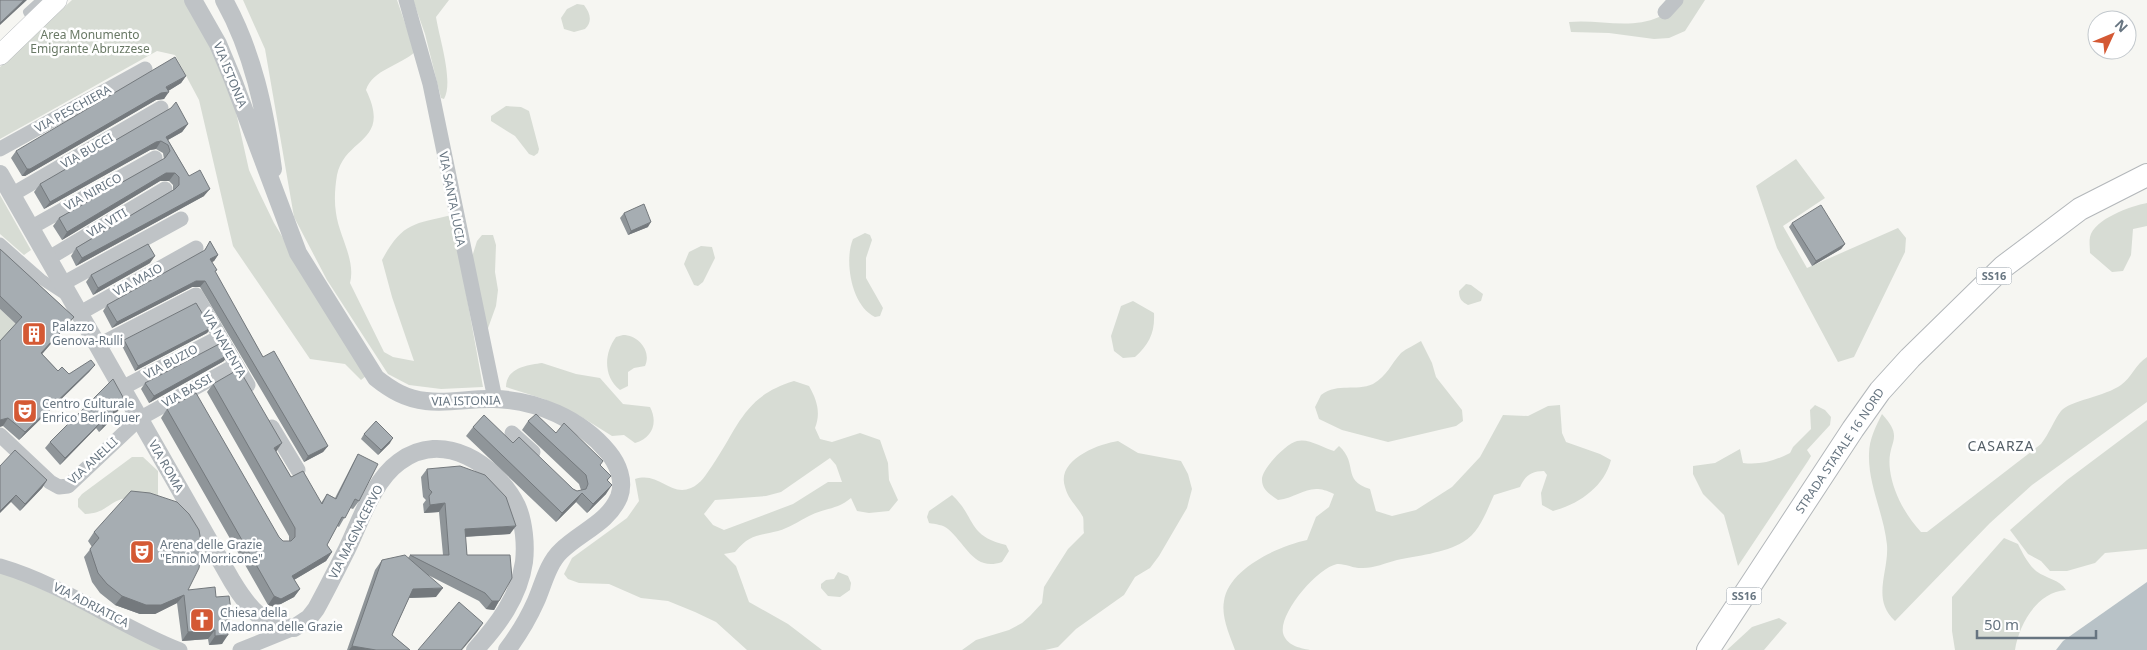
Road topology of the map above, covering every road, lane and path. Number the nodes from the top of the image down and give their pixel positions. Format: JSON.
{"nodes":[{"id":1,"x":40,"y":0,"type":"edge"},
{"id":2,"x":57,"y":0,"type":"edge"},
{"id":3,"x":192,"y":0,"type":"edge"},
{"id":4,"x":224,"y":0,"type":"edge"},
{"id":5,"x":406,"y":0,"type":"edge"},
{"id":6,"x":1676,"y":0,"type":"edge"},
{"id":7,"x":1665,"y":12,"type":"dead end"},
{"id":8,"x":32,"y":23,"type":"junction"},
{"id":9,"x":0,"y":54,"type":"edge"},
{"id":10,"x":145,"y":69,"type":"dead end"},
{"id":11,"x":161,"y":108,"type":"dead end"},
{"id":12,"x":0,"y":150,"type":"edge"},
{"id":13,"x":155,"y":158,"type":"dead end"},
{"id":14,"x":0,"y":174,"type":"edge"},
{"id":15,"x":2147,"y":175,"type":"edge"},
{"id":16,"x":165,"y":189,"type":"dead end"},
{"id":17,"x":13,"y":194,"type":"junction"},
{"id":18,"x":277,"y":196,"type":"junction"},
{"id":19,"x":181,"y":219,"type":"edge"},
{"id":20,"x":32,"y":227,"type":"junction"},
{"id":21,"x":0,"y":243,"type":"edge"},
{"id":22,"x":196,"y":248,"type":"dead end"},
{"id":23,"x":49,"y":258,"type":"junction"},
{"id":24,"x":64,"y":283,"type":"junction"},
{"id":25,"x":77,"y":306,"type":"junction"},
{"id":26,"x":220,"y":337,"type":"junction"},
{"id":27,"x":98,"y":345,"type":"junction"},
{"id":28,"x":236,"y":365,"type":"junction"},
{"id":29,"x":193,"y":387,"type":"junction"},
{"id":30,"x":122,"y":388,"type":"junction"},
{"id":31,"x":255,"y":398,"type":"edge"},
{"id":32,"x":495,"y":399,"type":"junction"},
{"id":33,"x":202,"y":404,"type":"edge"},
{"id":34,"x":265,"y":414,"type":"edge"},
{"id":35,"x":139,"y":419,"type":"junction"},
{"id":36,"x":512,"y":433,"type":"dead end"},
{"id":37,"x":2,"y":440,"type":"edge"},
{"id":38,"x":546,"y":465,"type":"edge"},
{"id":39,"x":298,"y":470,"type":"dead end"},
{"id":40,"x":0,"y":566,"type":"edge"},
{"id":41,"x":257,"y":614,"type":"junction"},
{"id":42,"x":294,"y":628,"type":"junction"},
{"id":43,"x":258,"y":644,"type":"junction"},
{"id":44,"x":180,"y":650,"type":"edge"},
{"id":45,"x":240,"y":650,"type":"edge"},
{"id":46,"x":475,"y":650,"type":"edge"},
{"id":47,"x":508,"y":650,"type":"edge"},
{"id":48,"x":1708,"y":650,"type":"edge"}],
"edges":[{"from":1,"to":8,"type":"lane"},
{"from":2,"to":8,"type":"main road"},
{"from":3,"to":18,"type":"street","name":"VIA ISTONIA"},
{"from":4,"to":18,"type":"street"},
{"from":5,"to":32,"type":"street","name":"VIA SANTA LUCIA"},
{"from":6,"to":7,"type":"street"},
{"from":8,"to":9,"type":"main road"},
{"from":10,"to":12,"type":"street","name":"VIA PESCHIERA"},
{"from":11,"to":17,"type":"street","name":"VIA BUCCI"},
{"from":13,"to":20,"type":"street","name":"VIA NIRICO"},
{"from":14,"to":17,"type":"street","name":"VIA ROMA"},
{"from":15,"to":48,"type":"main road","name":"STRADA STATALE 16 NORD","number":"SS16"},
{"from":16,"to":23,"type":"street","name":"VIA VITI"},
{"from":17,"to":20,"type":"street","name":"VIA ROMA"},
{"from":18,"to":32,"type":"street","name":"VIA ISTONIA"},
{"from":19,"to":24,"type":"street"},
{"from":20,"to":23,"type":"street","name":"VIA ROMA"},
{"from":21,"to":25,"type":"street"},
{"from":22,"to":25,"type":"street","name":"VIA MAIO"},
{"from":23,"to":24,"type":"street","name":"VIA ROMA"},
{"from":24,"to":25,"type":"street","name":"VIA ROMA"},
{"from":25,"to":27,"type":"street","name":"VIA ROMA"},
{"from":26,"to":27,"type":"street","name":"VIA NAVENTA"},
{"from":26,"to":28,"type":"street","name":"VIA NAVENTA"},
{"from":26,"to":30,"type":"street","name":"VIA BUZIO"},
{"from":27,"to":30,"type":"street","name":"VIA ROMA"},
{"from":28,"to":29,"type":"street","name":"VIA BASSI"},
{"from":28,"to":31,"type":"street","name":"VIA NAVENTA"},
{"from":29,"to":33,"type":"street"},
{"from":29,"to":35,"type":"street","name":"VIA BASSI"},
{"from":30,"to":35,"type":"street","name":"VIA ROMA"},
{"from":32,"to":47,"type":"street","name":"VIA ISTONIA"},
{"from":34,"to":39,"type":"street"},
{"from":35,"to":37,"type":"street","name":"VIA ANELLI"},
{"from":35,"to":41,"type":"street","name":"VIA ROMA"},
{"from":36,"to":38,"type":"street"},
{"from":40,"to":44,"type":"street","name":"VIA ADRIATICA"},
{"from":41,"to":42,"type":"street","name":"VIA ROMA"},
{"from":41,"to":43,"type":"street"},
{"from":42,"to":43,"type":"street"},
{"from":42,"to":46,"type":"street","name":"VIA MAGNACERVO"},
{"from":43,"to":45,"type":"street"}]}
